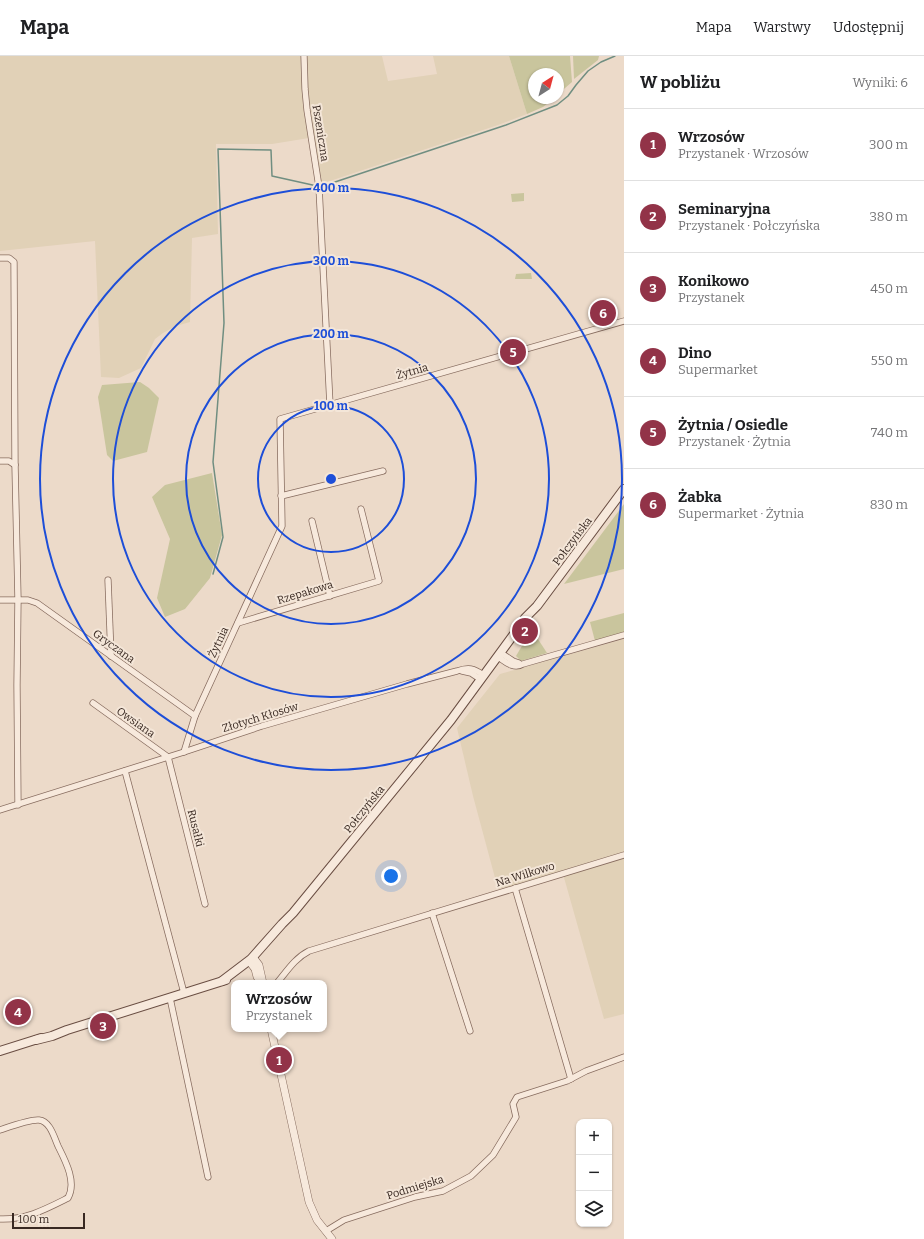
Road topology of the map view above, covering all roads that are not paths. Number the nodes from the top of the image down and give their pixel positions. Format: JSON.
{"nodes":[{"id":1,"x":304,"y":56,"type":"edge"},
{"id":2,"x":0,"y":258,"type":"edge"},
{"id":3,"x":624,"y":321,"type":"edge"},
{"id":4,"x":330,"y":405,"type":"junction"},
{"id":5,"x":0,"y":461,"type":"edge"},
{"id":6,"x":16,"y":464,"type":"junction"},
{"id":7,"x":383,"y":471,"type":"dead end"},
{"id":8,"x":624,"y":489,"type":"edge"},
{"id":9,"x":281,"y":496,"type":"junction"},
{"id":10,"x":361,"y":509,"type":"dead end"},
{"id":11,"x":312,"y":521,"type":"dead end"},
{"id":12,"x":108,"y":580,"type":"dead end"},
{"id":13,"x":330,"y":596,"type":"junction"},
{"id":14,"x":18,"y":599,"type":"junction"},
{"id":15,"x":0,"y":600,"type":"edge"},
{"id":16,"x":238,"y":623,"type":"junction"},
{"id":17,"x":624,"y":635,"type":"edge"},
{"id":18,"x":111,"y":656,"type":"junction"},
{"id":19,"x":501,"y":656,"type":"junction"},
{"id":20,"x":482,"y":678,"type":"junction"},
{"id":21,"x":93,"y":703,"type":"dead end"},
{"id":22,"x":195,"y":716,"type":"junction"},
{"id":23,"x":184,"y":752,"type":"junction"},
{"id":24,"x":168,"y":757,"type":"junction"},
{"id":25,"x":125,"y":771,"type":"junction"},
{"id":26,"x":18,"y":805,"type":"junction"},
{"id":27,"x":0,"y":810,"type":"edge"},
{"id":28,"x":624,"y":855,"type":"edge"},
{"id":29,"x":515,"y":888,"type":"junction"},
{"id":30,"x":205,"y":904,"type":"dead end"},
{"id":31,"x":432,"y":913,"type":"junction"},
{"id":32,"x":253,"y":961,"type":"junction"},
{"id":33,"x":257,"y":980,"type":"edge"},
{"id":34,"x":262,"y":980,"type":"edge"},
{"id":35,"x":280,"y":980,"type":"edge"},
{"id":36,"x":184,"y":993,"type":"junction"},
{"id":37,"x":170,"y":998,"type":"junction"},
{"id":38,"x":470,"y":1031,"type":"dead end"},
{"id":39,"x":272,"y":1032,"type":"edge"},
{"id":40,"x":0,"y":1051,"type":"edge"},
{"id":41,"x":624,"y":1057,"type":"edge"},
{"id":42,"x":571,"y":1078,"type":"junction"},
{"id":43,"x":0,"y":1130,"type":"edge"},
{"id":44,"x":208,"y":1177,"type":"dead end"},
{"id":45,"x":0,"y":1219,"type":"edge"},
{"id":46,"x":326,"y":1231,"type":"junction"},
{"id":47,"x":332,"y":1239,"type":"edge"}],
"edges":[{"from":1,"to":4,"type":"street","name":"Pszeniczna"},
{"from":2,"to":6,"type":"street"},
{"from":3,"to":4,"type":"street","name":"Żytnia"},
{"from":4,"to":9,"type":"street","name":"Żytnia"},
{"from":5,"to":6,"type":"street"},
{"from":6,"to":14,"type":"street"},
{"from":7,"to":9,"type":"street"},
{"from":8,"to":19,"type":"main road","name":"Połczyńska"},
{"from":9,"to":16,"type":"street","name":"Żytnia"},
{"from":10,"to":13,"type":"street","name":"Rzepakowa"},
{"from":11,"to":13,"type":"street"},
{"from":12,"to":18,"type":"street"},
{"from":13,"to":16,"type":"street","name":"Rzepakowa"},
{"from":14,"to":15,"type":"street","name":"Gryczana"},
{"from":14,"to":18,"type":"street","name":"Gryczana"},
{"from":14,"to":26,"type":"street"},
{"from":16,"to":22,"type":"street","name":"Żytnia"},
{"from":17,"to":19,"type":"street"},
{"from":18,"to":22,"type":"street","name":"Gryczana"},
{"from":19,"to":20,"type":"main road","name":"Połczyńska"},
{"from":20,"to":23,"type":"street","name":"Złotych Kłosów"},
{"from":20,"to":32,"type":"main road","name":"Połczyńska"},
{"from":21,"to":24,"type":"street","name":"Owsiana"},
{"from":22,"to":23,"type":"street","name":"Żytnia"},
{"from":23,"to":24,"type":"street","name":"Złotych Kłosów"},
{"from":24,"to":25,"type":"street","name":"Złotych Kłosów"},
{"from":24,"to":30,"type":"street","name":"Rusałki"},
{"from":25,"to":26,"type":"street","name":"Złotych Kłosów"},
{"from":25,"to":36,"type":"street"},
{"from":26,"to":27,"type":"street","name":"Złotych Kłosów"},
{"from":28,"to":29,"type":"street","name":"Na Wilkowo"},
{"from":29,"to":31,"type":"street","name":"Na Wilkowo"},
{"from":29,"to":42,"type":"street"},
{"from":31,"to":35,"type":"street","name":"Na Wilkowo"},
{"from":31,"to":38,"type":"street"},
{"from":32,"to":33,"type":"street"},
{"from":32,"to":34,"type":"street"},
{"from":32,"to":36,"type":"main road","name":"Połczyńska"},
{"from":36,"to":37,"type":"main road","name":"Połczyńska"},
{"from":37,"to":40,"type":"main road","name":"Połczyńska"},
{"from":37,"to":44,"type":"street"},
{"from":39,"to":46,"type":"street"},
{"from":41,"to":42,"type":"street","name":"Podmiejska"},
{"from":42,"to":46,"type":"street","name":"Podmiejska"},
{"from":43,"to":45,"type":"street"},
{"from":46,"to":47,"type":"street"}]}
